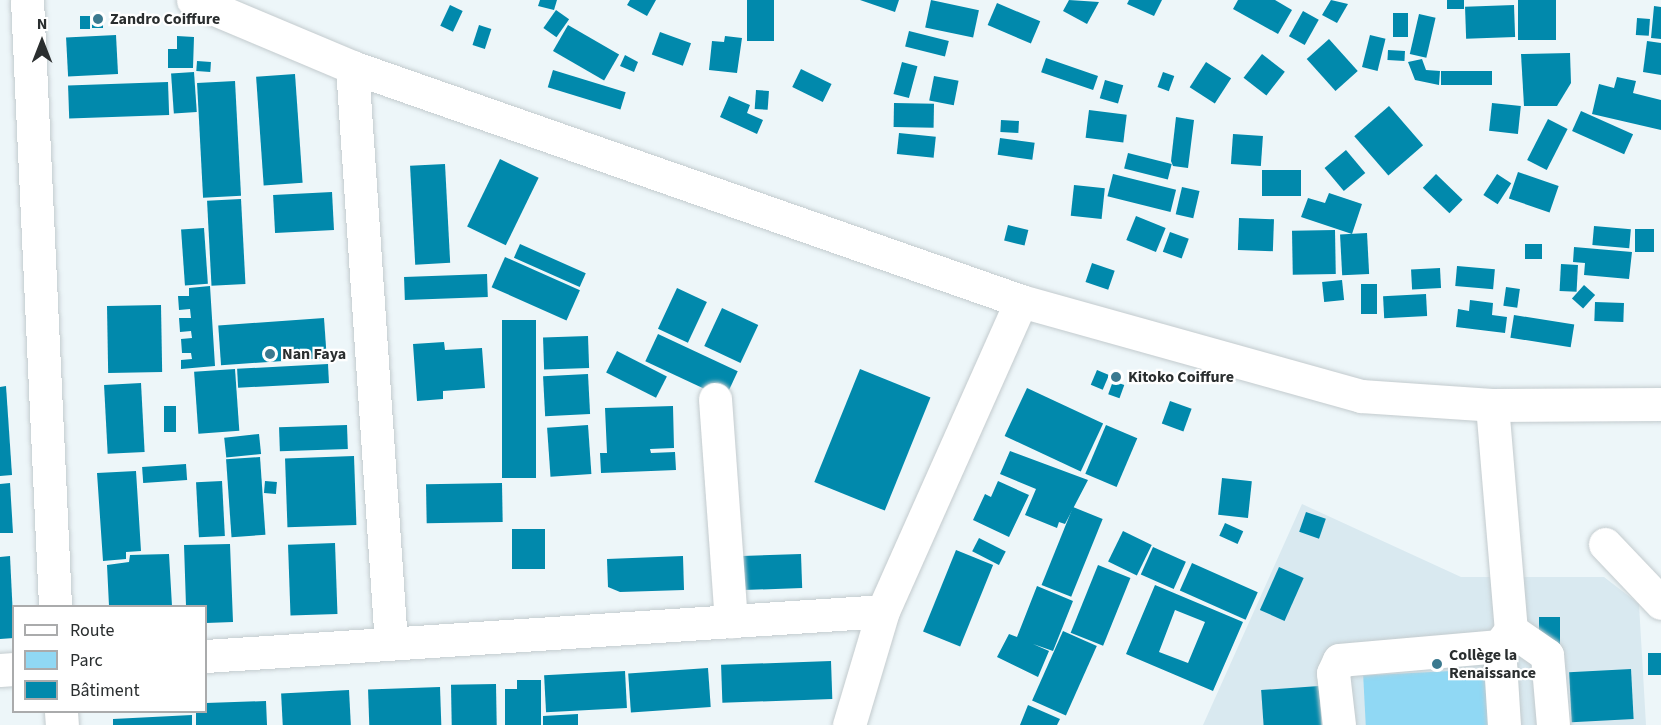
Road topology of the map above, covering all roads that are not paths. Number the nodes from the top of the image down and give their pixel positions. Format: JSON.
{"nodes":[{"id":1,"x":27,"y":0,"type":"edge"},
{"id":2,"x":193,"y":0,"type":"edge"},
{"id":3,"x":352,"y":67,"type":"junction"},
{"id":4,"x":1021,"y":301,"type":"junction"},
{"id":5,"x":715,"y":399,"type":"dead end"},
{"id":6,"x":1661,"y":404,"type":"edge"},
{"id":7,"x":1492,"y":405,"type":"junction"},
{"id":8,"x":1605,"y":544,"type":"dead end"},
{"id":9,"x":1661,"y":603,"type":"edge"},
{"id":10,"x":55,"y":605,"type":"edge"},
{"id":11,"x":883,"y":611,"type":"junction"},
{"id":12,"x":731,"y":621,"type":"junction"},
{"id":13,"x":1505,"y":638,"type":"junction"},
{"id":14,"x":391,"y":643,"type":"junction"},
{"id":15,"x":207,"y":656,"type":"edge"},
{"id":16,"x":849,"y":725,"type":"edge"},
{"id":17,"x":1339,"y":725,"type":"edge"},
{"id":18,"x":1504,"y":725,"type":"edge"},
{"id":19,"x":1553,"y":725,"type":"edge"}],
"edges":[{"from":1,"to":10,"type":"street"},
{"from":2,"to":3,"type":"street"},
{"from":3,"to":4,"type":"street"},
{"from":3,"to":14,"type":"street"},
{"from":4,"to":7,"type":"street"},
{"from":4,"to":11,"type":"street"},
{"from":5,"to":12,"type":"street"},
{"from":6,"to":7,"type":"street"},
{"from":7,"to":13,"type":"street"},
{"from":8,"to":9,"type":"street"},
{"from":11,"to":12,"type":"street"},
{"from":11,"to":16,"type":"street"},
{"from":12,"to":14,"type":"street"},
{"from":13,"to":17,"type":"street"},
{"from":13,"to":18,"type":"street"},
{"from":13,"to":19,"type":"street"},
{"from":14,"to":15,"type":"street"}]}
